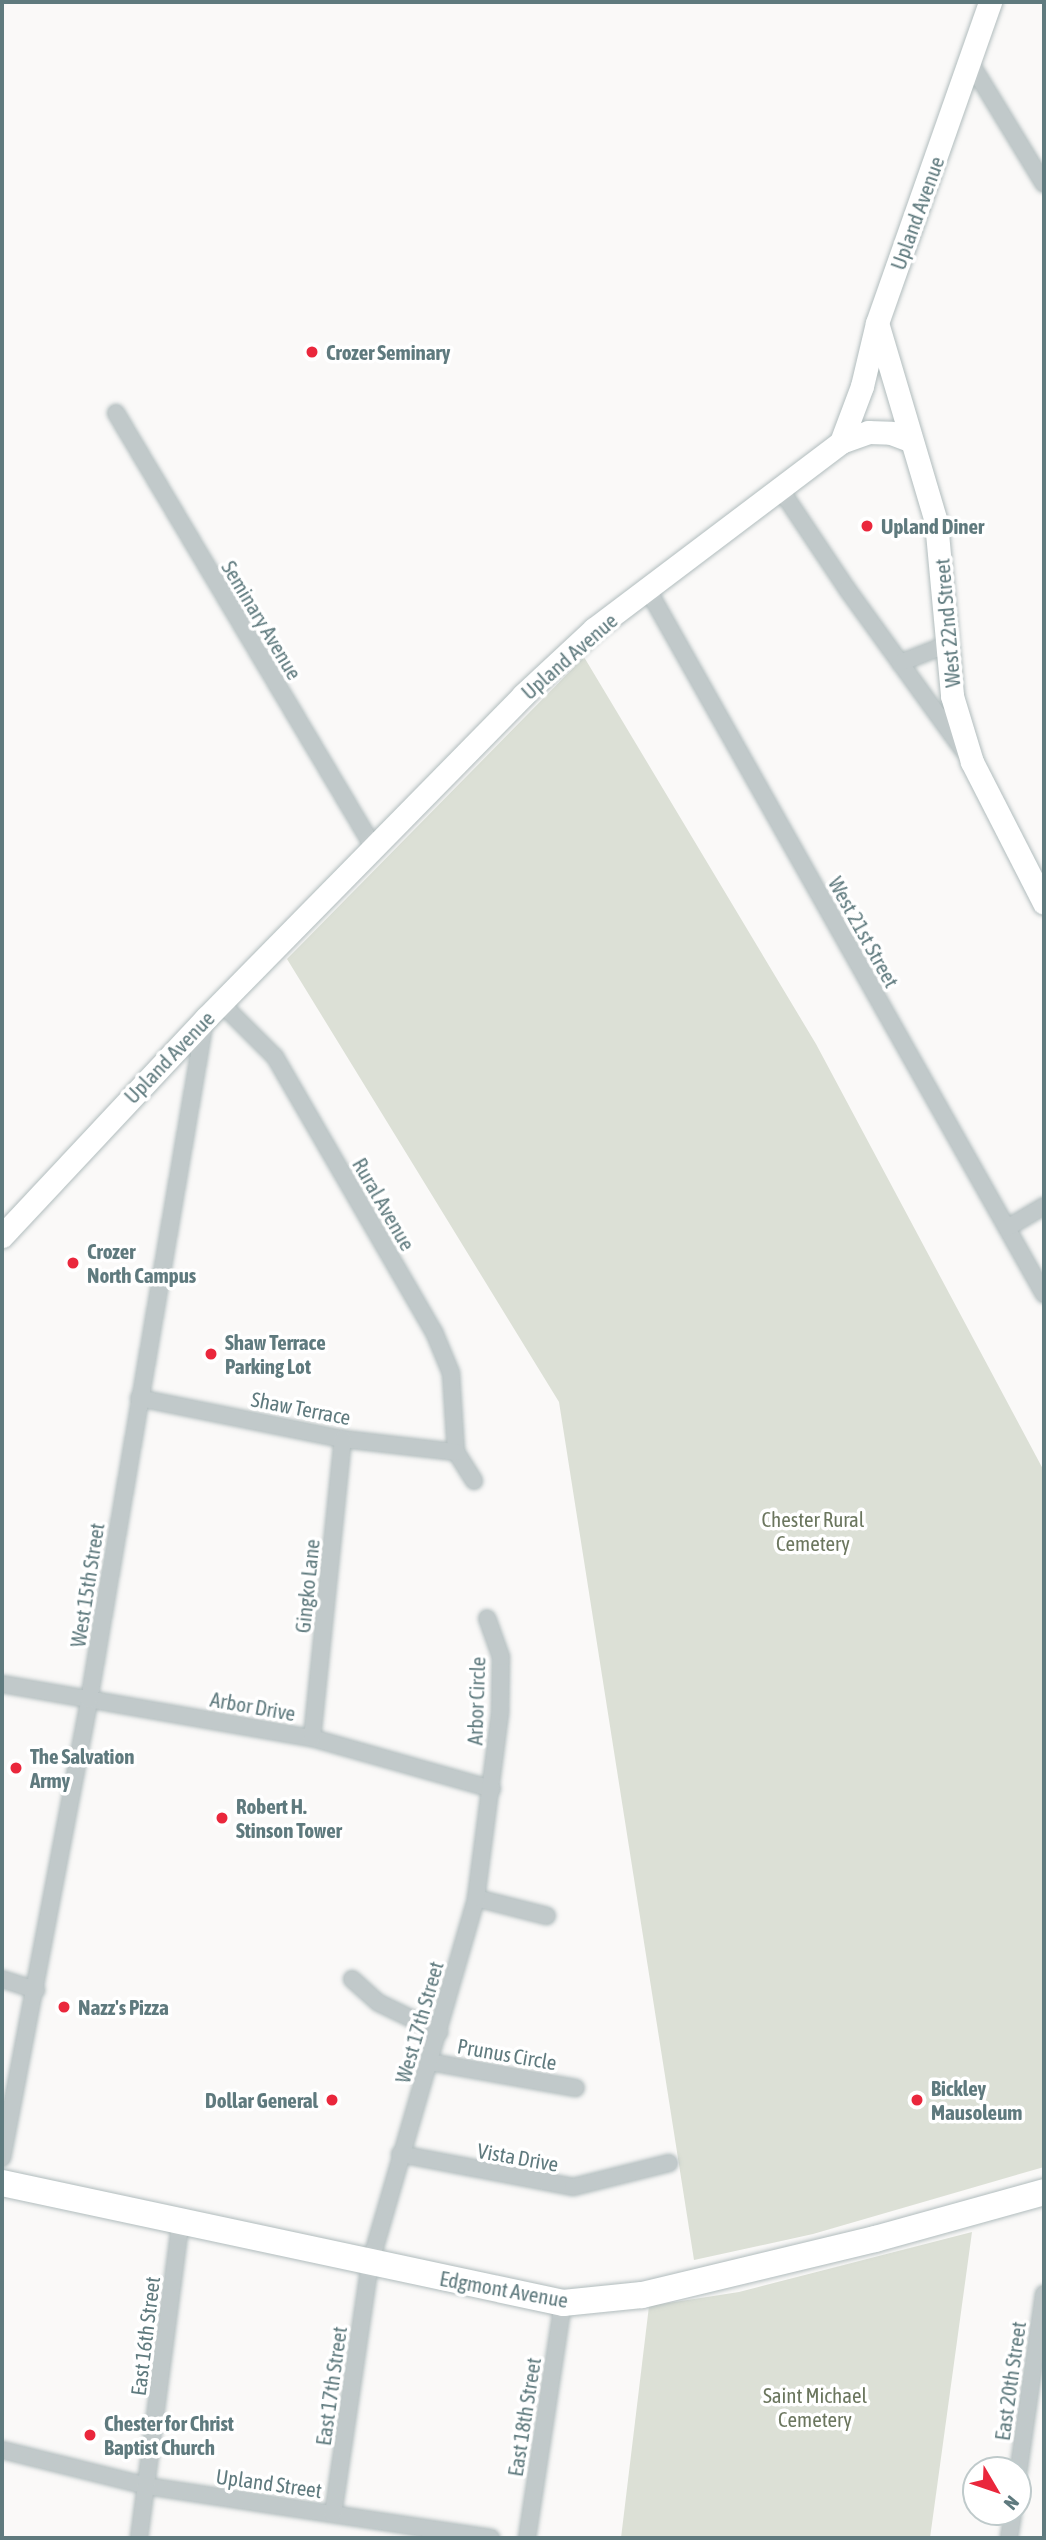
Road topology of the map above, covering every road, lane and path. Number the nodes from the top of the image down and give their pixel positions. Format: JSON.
{"nodes":[{"id":1,"x":990,"y":2,"type":"edge"},
{"id":2,"x":971,"y":64,"type":"junction"},
{"id":3,"x":1044,"y":184,"type":"edge"},
{"id":4,"x":877,"y":323,"type":"junction"},
{"id":5,"x":116,"y":413,"type":"dead end"},
{"id":6,"x":912,"y":441,"type":"junction"},
{"id":7,"x":841,"y":442,"type":"junction"},
{"id":8,"x":781,"y":490,"type":"junction"},
{"id":9,"x":649,"y":590,"type":"junction"},
{"id":10,"x":948,"y":644,"type":"junction"},
{"id":11,"x":900,"y":663,"type":"junction"},
{"id":12,"x":972,"y":762,"type":"junction"},
{"id":13,"x":374,"y":848,"type":"junction"},
{"id":14,"x":1044,"y":902,"type":"edge"},
{"id":15,"x":214,"y":1010,"type":"junction"},
{"id":16,"x":1044,"y":1206,"type":"edge"},
{"id":17,"x":1007,"y":1228,"type":"junction"},
{"id":18,"x":2,"y":1236,"type":"edge"},
{"id":19,"x":1044,"y":1294,"type":"edge"},
{"id":20,"x":139,"y":1398,"type":"junction"},
{"id":21,"x":343,"y":1439,"type":"junction"},
{"id":22,"x":456,"y":1452,"type":"junction"},
{"id":23,"x":474,"y":1481,"type":"dead end"},
{"id":24,"x":487,"y":1618,"type":"dead end"},
{"id":25,"x":2,"y":1684,"type":"edge"},
{"id":26,"x":89,"y":1700,"type":"junction"},
{"id":27,"x":312,"y":1738,"type":"junction"},
{"id":28,"x":492,"y":1789,"type":"junction"},
{"id":29,"x":476,"y":1898,"type":"junction"},
{"id":30,"x":547,"y":1916,"type":"dead end"},
{"id":31,"x":2,"y":1979,"type":"edge"},
{"id":32,"x":352,"y":1979,"type":"dead end"},
{"id":33,"x":36,"y":1990,"type":"junction"},
{"id":34,"x":439,"y":2032,"type":"junction"},
{"id":35,"x":430,"y":2062,"type":"junction"},
{"id":36,"x":576,"y":2088,"type":"dead end"},
{"id":37,"x":400,"y":2154,"type":"junction"},
{"id":38,"x":2,"y":2158,"type":"edge"},
{"id":39,"x":669,"y":2163,"type":"dead end"},
{"id":40,"x":2,"y":2183,"type":"edge"},
{"id":41,"x":1044,"y":2192,"type":"edge"},
{"id":42,"x":181,"y":2221,"type":"junction"},
{"id":43,"x":370,"y":2264,"type":"junction"},
{"id":44,"x":1044,"y":2294,"type":"edge"},
{"id":45,"x":563,"y":2302,"type":"junction"},
{"id":46,"x":1042,"y":2318,"type":"edge"},
{"id":47,"x":2,"y":2449,"type":"edge"},
{"id":48,"x":1021,"y":2456,"type":"edge"},
{"id":49,"x":147,"y":2486,"type":"junction"},
{"id":50,"x":333,"y":2514,"type":"junction"},
{"id":51,"x":139,"y":2538,"type":"edge"},
{"id":52,"x":491,"y":2538,"type":"edge"},
{"id":53,"x":527,"y":2538,"type":"edge"}],
"edges":[{"from":1,"to":2,"type":"main road","name":"Upland Avenue"},
{"from":2,"to":3,"type":"street"},
{"from":2,"to":4,"type":"main road","name":"Upland Avenue"},
{"from":4,"to":6,"type":"main road","name":"West 22nd Street"},
{"from":4,"to":7,"type":"main road","name":"Upland Avenue"},
{"from":5,"to":13,"type":"street","name":"Seminary Avenue"},
{"from":6,"to":7,"type":"main road"},
{"from":6,"to":10,"type":"main road","name":"West 22nd Street"},
{"from":7,"to":8,"type":"main road","name":"Upland Avenue"},
{"from":8,"to":9,"type":"main road","name":"Upland Avenue"},
{"from":8,"to":11,"type":"street","name":"West 22nd Street"},
{"from":9,"to":13,"type":"main road","name":"Upland Avenue"},
{"from":9,"to":17,"type":"street","name":"West 21st Street"},
{"from":10,"to":11,"type":"street"},
{"from":10,"to":12,"type":"main road","name":"West 22nd Street"},
{"from":11,"to":12,"type":"street","name":"West 22nd Street"},
{"from":12,"to":14,"type":"main road","name":"West 22nd Street"},
{"from":13,"to":15,"type":"main road","name":"Upland Avenue"},
{"from":15,"to":18,"type":"main road","name":"Upland Avenue"},
{"from":15,"to":20,"type":"street","name":"West 15th Street"},
{"from":15,"to":22,"type":"street","name":"Rural Avenue"},
{"from":16,"to":17,"type":"street"},
{"from":17,"to":19,"type":"street","name":"West 21st Street"},
{"from":20,"to":21,"type":"street","name":"Shaw Terrace"},
{"from":20,"to":26,"type":"street","name":"West 15th Street"},
{"from":21,"to":22,"type":"street","name":"Shaw Terrace"},
{"from":21,"to":27,"type":"street","name":"Gingko Lane"},
{"from":22,"to":23,"type":"street"},
{"from":24,"to":28,"type":"street","name":"Arbor Circle"},
{"from":25,"to":26,"type":"street","name":"Arbor Drive"},
{"from":26,"to":27,"type":"street","name":"Arbor Drive"},
{"from":26,"to":33,"type":"street","name":"West 15th Street"},
{"from":27,"to":28,"type":"street","name":"Arbor Drive"},
{"from":28,"to":29,"type":"street","name":"West 17th Street"},
{"from":29,"to":30,"type":"street"},
{"from":29,"to":34,"type":"street","name":"West 17th Street"},
{"from":31,"to":33,"type":"street"},
{"from":32,"to":34,"type":"street"},
{"from":33,"to":38,"type":"street","name":"West 15th Street"},
{"from":34,"to":35,"type":"street","name":"West 17th Street"},
{"from":35,"to":36,"type":"street","name":"Prunus Circle"},
{"from":35,"to":37,"type":"street","name":"West 17th Street"},
{"from":37,"to":39,"type":"street","name":"Vista Drive"},
{"from":37,"to":43,"type":"street","name":"West 17th Street"},
{"from":40,"to":42,"type":"main road","name":"Edgmont Avenue"},
{"from":41,"to":45,"type":"main road","name":"Edgmont Avenue"},
{"from":42,"to":43,"type":"main road","name":"Edgmont Avenue"},
{"from":42,"to":49,"type":"street","name":"East 16th Street"},
{"from":43,"to":45,"type":"main road","name":"Edgmont Avenue"},
{"from":43,"to":50,"type":"street","name":"East 17th Street"},
{"from":44,"to":46,"type":"street","name":"East 20th Street"},
{"from":45,"to":53,"type":"street","name":"East 18th Street"},
{"from":46,"to":48,"type":"street","name":"East 20th Street"},
{"from":47,"to":49,"type":"street","name":"Upland Street"},
{"from":49,"to":50,"type":"street","name":"Upland Street"},
{"from":49,"to":51,"type":"street","name":"East 16th Street"},
{"from":50,"to":52,"type":"street","name":"Upland Street"}]}
